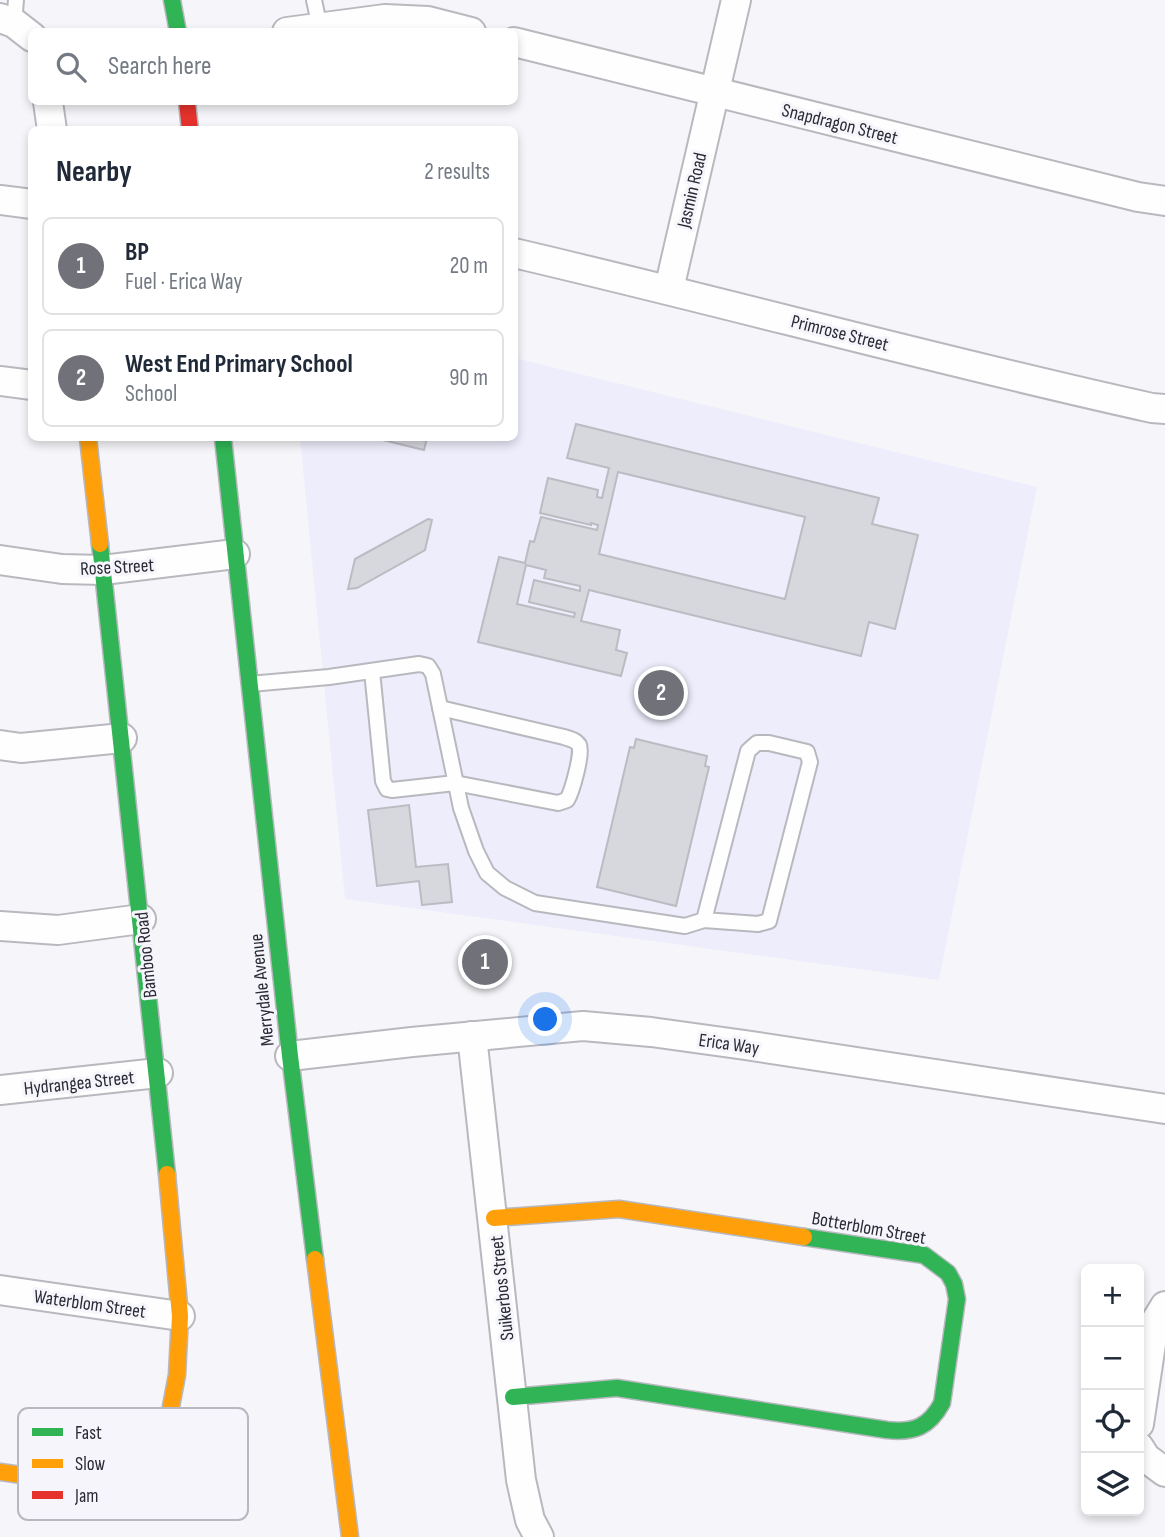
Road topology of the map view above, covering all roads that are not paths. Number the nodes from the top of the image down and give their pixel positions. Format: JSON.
{"nodes":[{"id":1,"x":172,"y":0,"type":"edge"},
{"id":2,"x":314,"y":0,"type":"edge"},
{"id":3,"x":736,"y":0,"type":"edge"},
{"id":4,"x":177,"y":28,"type":"edge"},
{"id":5,"x":320,"y":28,"type":"joint"},
{"id":6,"x":452,"y":28,"type":"edge"},
{"id":7,"x":518,"y":43,"type":"edge"},
{"id":8,"x":713,"y":91,"type":"junction"},
{"id":9,"x":48,"y":105,"type":"edge"},
{"id":10,"x":187,"y":105,"type":"edge"},
{"id":11,"x":51,"y":126,"type":"edge"},
{"id":12,"x":190,"y":126,"type":"edge"},
{"id":13,"x":0,"y":200,"type":"edge"},
{"id":14,"x":1165,"y":201,"type":"edge"},
{"id":15,"x":28,"y":204,"type":"edge"},
{"id":16,"x":518,"y":254,"type":"edge"},
{"id":17,"x":668,"y":289,"type":"junction"},
{"id":18,"x":0,"y":382,"type":"edge"},
{"id":19,"x":28,"y":386,"type":"edge"},
{"id":20,"x":1165,"y":409,"type":"edge"},
{"id":21,"x":88,"y":441,"type":"edge"},
{"id":22,"x":223,"y":441,"type":"edge"},
{"id":23,"x":234,"y":554,"type":"junction"},
{"id":24,"x":0,"y":560,"type":"edge"},
{"id":25,"x":103,"y":570,"type":"junction"},
{"id":26,"x":372,"y":671,"type":"junction"},
{"id":27,"x":249,"y":684,"type":"junction"},
{"id":28,"x":439,"y":708,"type":"junction"},
{"id":29,"x":122,"y":738,"type":"junction"},
{"id":30,"x":0,"y":745,"type":"edge"},
{"id":31,"x":455,"y":783,"type":"junction"},
{"id":32,"x":141,"y":919,"type":"junction"},
{"id":33,"x":704,"y":920,"type":"junction"},
{"id":34,"x":0,"y":926,"type":"edge"},
{"id":35,"x":472,"y":1036,"type":"junction"},
{"id":36,"x":290,"y":1056,"type":"junction"},
{"id":37,"x":158,"y":1073,"type":"junction"},
{"id":38,"x":0,"y":1090,"type":"edge"},
{"id":39,"x":1165,"y":1109,"type":"edge"},
{"id":40,"x":494,"y":1218,"type":"junction"},
{"id":41,"x":0,"y":1290,"type":"edge"},
{"id":42,"x":1165,"y":1306,"type":"edge"},
{"id":43,"x":180,"y":1316,"type":"junction"},
{"id":44,"x":1144,"y":1390,"type":"edge"},
{"id":45,"x":513,"y":1396,"type":"junction"},
{"id":46,"x":172,"y":1408,"type":"edge"},
{"id":47,"x":1143,"y":1453,"type":"edge"},
{"id":48,"x":0,"y":1472,"type":"edge"},
{"id":49,"x":1165,"y":1472,"type":"edge"},
{"id":50,"x":18,"y":1475,"type":"edge"},
{"id":51,"x":350,"y":1537,"type":"edge"},
{"id":52,"x":539,"y":1537,"type":"edge"}],
"edges":[{"from":1,"to":4,"type":"street"},
{"from":2,"to":5,"type":"lane"},
{"from":3,"to":8,"type":"street","name":"Jasmin Road"},
{"from":5,"to":6,"type":"street"},
{"from":7,"to":8,"type":"street","name":"Snapdragon Street"},
{"from":8,"to":14,"type":"street","name":"Snapdragon Street"},
{"from":8,"to":17,"type":"street","name":"Jasmin Road"},
{"from":9,"to":11,"type":"street"},
{"from":10,"to":12,"type":"street"},
{"from":13,"to":15,"type":"street"},
{"from":16,"to":17,"type":"street","name":"Primrose Street"},
{"from":17,"to":20,"type":"street","name":"Primrose Street"},
{"from":18,"to":19,"type":"street"},
{"from":21,"to":25,"type":"street","name":"Bamboo Road"},
{"from":22,"to":23,"type":"street","name":"Merrydale Avenue"},
{"from":23,"to":25,"type":"street","name":"Rose Street"},
{"from":23,"to":27,"type":"street","name":"Merrydale Avenue"},
{"from":24,"to":25,"type":"street","name":"Rose Street"},
{"from":25,"to":29,"type":"street","name":"Bamboo Road"},
{"from":26,"to":27,"type":"lane"},
{"from":26,"to":28,"type":"lane"},
{"from":26,"to":31,"type":"lane"},
{"from":27,"to":36,"type":"street","name":"Merrydale Avenue"},
{"from":28,"to":31,"type":"lane"},
{"from":28,"to":31,"type":"lane"},
{"from":29,"to":30,"type":"street"},
{"from":29,"to":32,"type":"street","name":"Bamboo Road"},
{"from":31,"to":33,"type":"lane"},
{"from":32,"to":34,"type":"street"},
{"from":32,"to":37,"type":"street","name":"Bamboo Road"},
{"from":33,"to":33,"type":"lane"},
{"from":35,"to":36,"type":"street","name":"Erica Way"},
{"from":35,"to":39,"type":"street","name":"Erica Way"},
{"from":35,"to":40,"type":"street","name":"Suikerbos Street"},
{"from":36,"to":51,"type":"street","name":"Merrydale Avenue"},
{"from":37,"to":38,"type":"street","name":"Hydrangea Street"},
{"from":37,"to":43,"type":"street","name":"Bamboo Road"},
{"from":40,"to":45,"type":"street","name":"Suikerbos Street"},
{"from":40,"to":45,"type":"street","name":"Botterblom Street"},
{"from":41,"to":43,"type":"street","name":"Waterblom Street"},
{"from":42,"to":44,"type":"street"},
{"from":43,"to":46,"type":"street","name":"Bamboo Road"},
{"from":45,"to":52,"type":"street","name":"Suikerbos Street"},
{"from":47,"to":49,"type":"street"},
{"from":48,"to":50,"type":"street","name":"Bamboo Road"}]}
